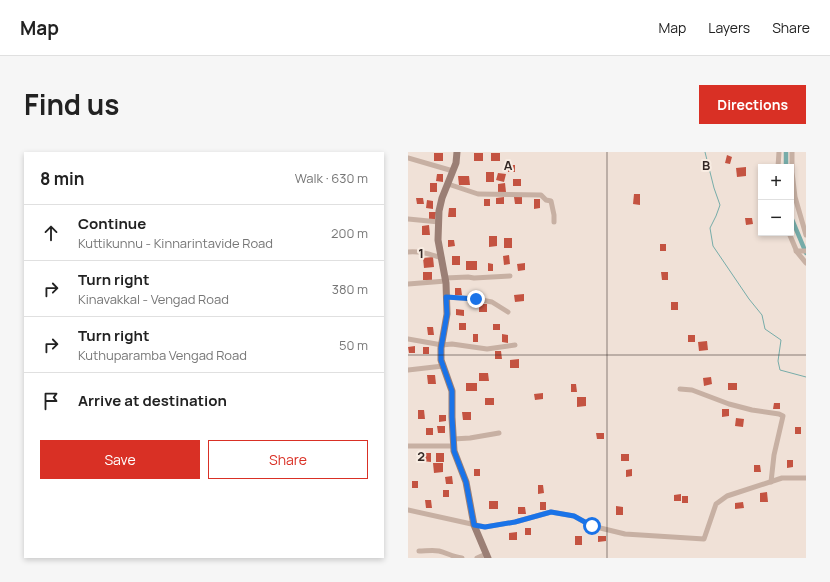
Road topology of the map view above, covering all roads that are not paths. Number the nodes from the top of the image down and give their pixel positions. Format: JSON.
{"nodes":[{"id":1,"x":409,"y":152,"type":"edge"},
{"id":2,"x":457,"y":152,"type":"edge"},
{"id":3,"x":779,"y":152,"type":"edge"},
{"id":4,"x":792,"y":152,"type":"edge"},
{"id":5,"x":408,"y":157,"type":"edge"},
{"id":6,"x":778,"y":164,"type":"edge"},
{"id":7,"x":453,"y":171,"type":"junction"},
{"id":8,"x":448,"y":184,"type":"junction"},
{"id":9,"x":408,"y":219,"type":"edge"},
{"id":10,"x":439,"y":222,"type":"junction"},
{"id":11,"x":554,"y":222,"type":"dead end"},
{"id":12,"x":806,"y":235,"type":"edge"},
{"id":13,"x":790,"y":236,"type":"edge"},
{"id":14,"x":796,"y":251,"type":"junction"},
{"id":15,"x":806,"y":251,"type":"edge"},
{"id":16,"x":408,"y":252,"type":"edge"},
{"id":17,"x":442,"y":258,"type":"junction"},
{"id":18,"x":806,"y":263,"type":"edge"},
{"id":19,"x":510,"y":276,"type":"dead end"},
{"id":20,"x":445,"y":280,"type":"junction"},
{"id":21,"x":408,"y":284,"type":"edge"},
{"id":22,"x":446,"y":297,"type":"junction"},
{"id":23,"x":508,"y":312,"type":"dead end"},
{"id":24,"x":408,"y":339,"type":"edge"},
{"id":25,"x":442,"y":345,"type":"junction"},
{"id":26,"x":515,"y":345,"type":"dead end"},
{"id":27,"x":443,"y":366,"type":"junction"},
{"id":28,"x":408,"y":370,"type":"edge"},
{"id":29,"x":680,"y":389,"type":"dead end"},
{"id":30,"x":499,"y":433,"type":"dead end"},
{"id":31,"x":453,"y":442,"type":"junction"},
{"id":32,"x":408,"y":446,"type":"edge"},
{"id":33,"x":806,"y":478,"type":"edge"},
{"id":34,"x":771,"y":482,"type":"junction"},
{"id":35,"x":408,"y":510,"type":"edge"},
{"id":36,"x":474,"y":525,"type":"junction"},
{"id":37,"x":419,"y":551,"type":"dead end"},
{"id":38,"x":487,"y":556,"type":"edge"},
{"id":39,"x":462,"y":558,"type":"edge"},
{"id":40,"x":477,"y":558,"type":"edge"}],
"edges":[{"from":1,"to":5,"type":"street"},
{"from":2,"to":7,"type":"main road"},
{"from":3,"to":6,"type":"street"},
{"from":4,"to":12,"type":"street"},
{"from":5,"to":7,"type":"street"},
{"from":7,"to":8,"type":"main road"},
{"from":8,"to":10,"type":"main road"},
{"from":8,"to":11,"type":"street"},
{"from":9,"to":10,"type":"street"},
{"from":10,"to":17,"type":"main road"},
{"from":13,"to":14,"type":"street"},
{"from":14,"to":15,"type":"street"},
{"from":14,"to":18,"type":"street"},
{"from":16,"to":17,"type":"street"},
{"from":17,"to":20,"type":"main road"},
{"from":19,"to":20,"type":"street"},
{"from":20,"to":21,"type":"street"},
{"from":20,"to":22,"type":"main road"},
{"from":22,"to":23,"type":"street"},
{"from":22,"to":25,"type":"main road"},
{"from":24,"to":25,"type":"street"},
{"from":25,"to":26,"type":"street"},
{"from":25,"to":27,"type":"main road"},
{"from":27,"to":28,"type":"street"},
{"from":27,"to":31,"type":"main road"},
{"from":29,"to":34,"type":"street"},
{"from":30,"to":31,"type":"street"},
{"from":31,"to":32,"type":"street"},
{"from":31,"to":36,"type":"main road"},
{"from":33,"to":34,"type":"street"},
{"from":34,"to":36,"type":"street"},
{"from":35,"to":36,"type":"street"},
{"from":36,"to":38,"type":"main road"},
{"from":37,"to":39,"type":"street"},
{"from":38,"to":40,"type":"street"}]}
